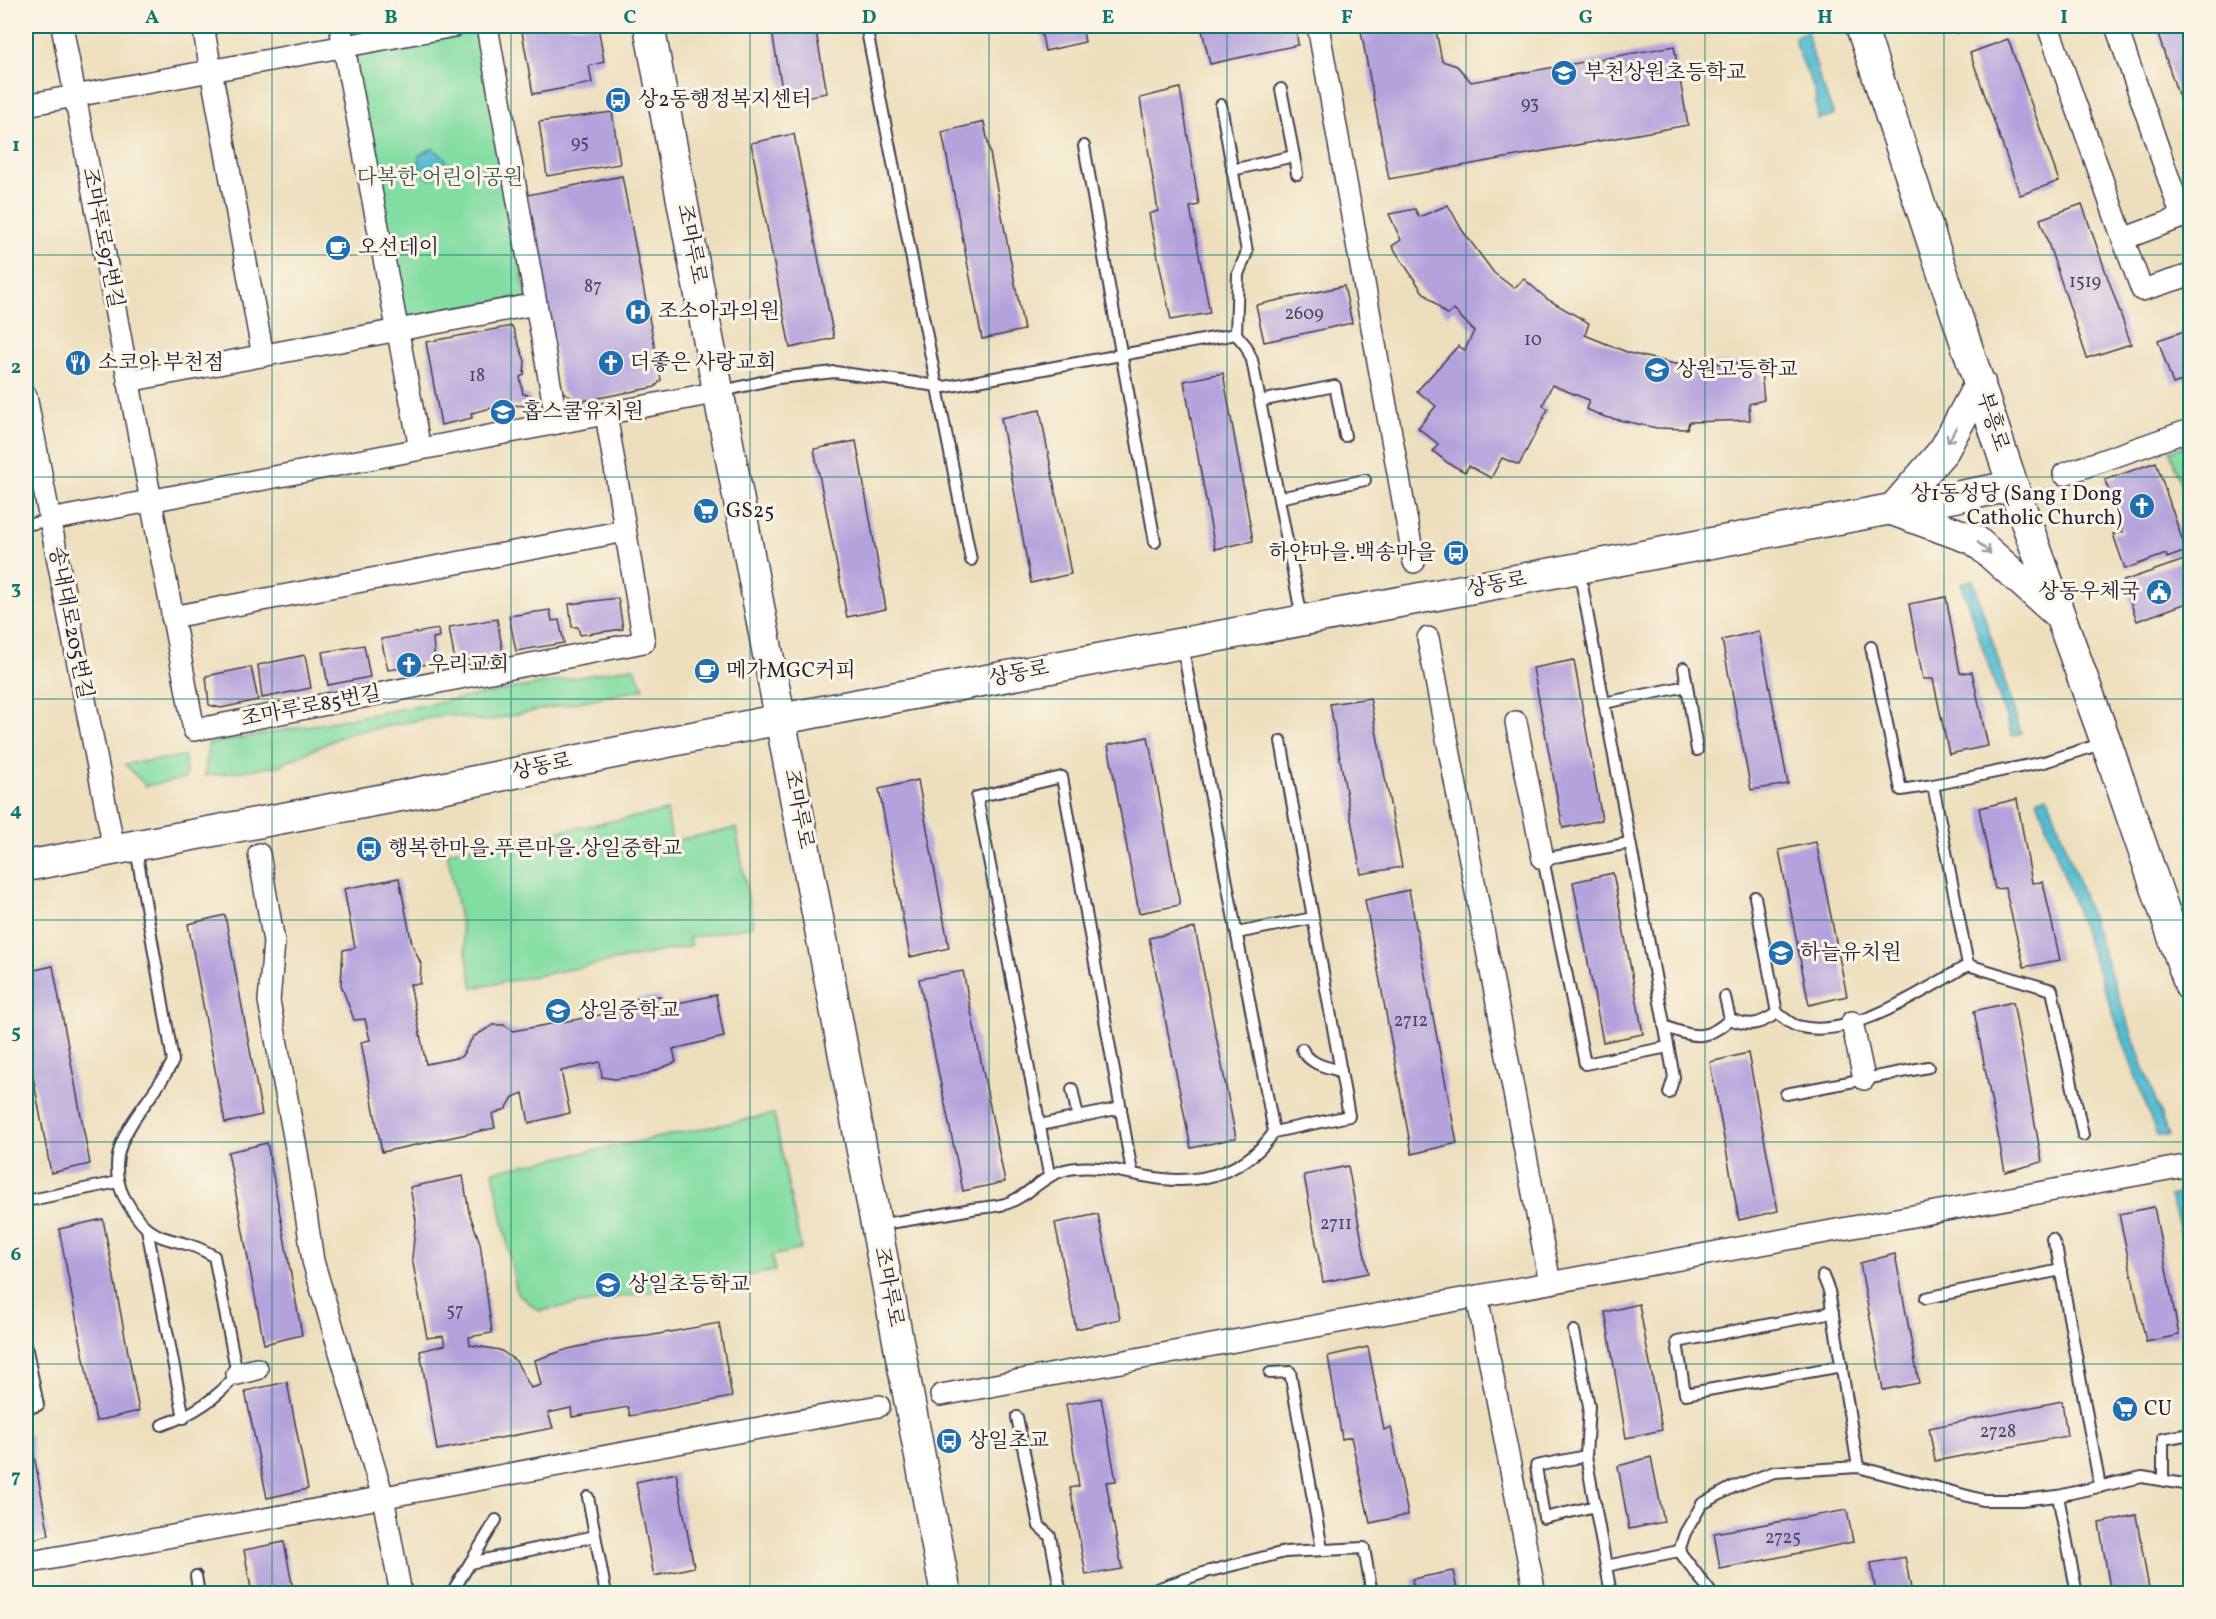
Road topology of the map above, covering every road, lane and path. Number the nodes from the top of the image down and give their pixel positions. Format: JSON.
{"nodes":[{"id":1,"x":62,"y":26,"type":"edge"},
{"id":2,"x":203,"y":26,"type":"edge"},
{"id":3,"x":454,"y":26,"type":"edge"},
{"id":4,"x":487,"y":26,"type":"edge"},
{"id":5,"x":650,"y":26,"type":"edge"},
{"id":6,"x":883,"y":26,"type":"edge"},
{"id":7,"x":1318,"y":26,"type":"edge"},
{"id":8,"x":1861,"y":26,"type":"edge"},
{"id":9,"x":2048,"y":26,"type":"edge"},
{"id":10,"x":2116,"y":26,"type":"edge"},
{"id":11,"x":867,"y":27,"type":"edge"},
{"id":12,"x":342,"y":36,"type":"edge"},
{"id":13,"x":211,"y":70,"type":"junction"},
{"id":14,"x":1281,"y":89,"type":"dead end"},
{"id":15,"x":75,"y":96,"type":"junction"},
{"id":16,"x":26,"y":105,"type":"edge"},
{"id":17,"x":1221,"y":105,"type":"dead end"},
{"id":18,"x":1084,"y":146,"type":"dead end"},
{"id":19,"x":1294,"y":156,"type":"junction"},
{"id":20,"x":1232,"y":170,"type":"junction"},
{"id":21,"x":1297,"y":174,"type":"dead end"},
{"id":22,"x":2186,"y":216,"type":"edge"},
{"id":23,"x":2123,"y":239,"type":"junction"},
{"id":24,"x":2190,"y":275,"type":"edge"},
{"id":25,"x":536,"y":304,"type":"junction"},
{"id":26,"x":398,"y":330,"type":"junction"},
{"id":27,"x":1236,"y":334,"type":"junction"},
{"id":28,"x":1123,"y":354,"type":"junction"},
{"id":29,"x":263,"y":356,"type":"junction"},
{"id":30,"x":128,"y":381,"type":"junction"},
{"id":31,"x":1980,"y":383,"type":"junction"},
{"id":32,"x":937,"y":387,"type":"junction"},
{"id":33,"x":719,"y":392,"type":"junction"},
{"id":34,"x":26,"y":396,"type":"edge"},
{"id":35,"x":1260,"y":401,"type":"junction"},
{"id":36,"x":606,"y":414,"type":"junction"},
{"id":37,"x":557,"y":423,"type":"junction"},
{"id":38,"x":2190,"y":430,"type":"edge"},
{"id":39,"x":1345,"y":436,"type":"dead end"},
{"id":40,"x":420,"y":449,"type":"junction"},
{"id":41,"x":2064,"y":474,"type":"dead end"},
{"id":42,"x":1365,"y":480,"type":"dead end"},
{"id":43,"x":2013,"y":486,"type":"junction"},
{"id":44,"x":1278,"y":498,"type":"junction"},
{"id":45,"x":150,"y":501,"type":"junction"},
{"id":46,"x":1892,"y":510,"type":"junction"},
{"id":47,"x":50,"y":520,"type":"junction"},
{"id":48,"x":26,"y":525,"type":"edge"},
{"id":49,"x":625,"y":531,"type":"junction"},
{"id":50,"x":1155,"y":542,"type":"dead end"},
{"id":51,"x":971,"y":560,"type":"dead end"},
{"id":52,"x":1414,"y":562,"type":"dead end"},
{"id":53,"x":1579,"y":569,"type":"junction"},
{"id":54,"x":172,"y":616,"type":"junction"},
{"id":55,"x":2060,"y":616,"type":"junction"},
{"id":56,"x":1303,"y":621,"type":"junction"},
{"id":57,"x":1428,"y":638,"type":"dead end"},
{"id":58,"x":1182,"y":644,"type":"junction"},
{"id":59,"x":1872,"y":647,"type":"dead end"},
{"id":60,"x":1684,"y":668,"type":"dead end"},
{"id":61,"x":1687,"y":687,"type":"junction"},
{"id":62,"x":1604,"y":703,"type":"junction"},
{"id":63,"x":781,"y":718,"type":"junction"},
{"id":64,"x":1516,"y":722,"type":"dead end"},
{"id":65,"x":1281,"y":741,"type":"dead end"},
{"id":66,"x":2106,"y":742,"type":"junction"},
{"id":67,"x":1697,"y":750,"type":"dead end"},
{"id":68,"x":1933,"y":785,"type":"junction"},
{"id":69,"x":1630,"y":843,"type":"junction"},
{"id":70,"x":125,"y":847,"type":"junction"},
{"id":71,"x":259,"y":854,"type":"dead end"},
{"id":72,"x":1543,"y":859,"type":"junction"},
{"id":73,"x":26,"y":866,"type":"edge"},
{"id":74,"x":1755,"y":897,"type":"dead end"},
{"id":75,"x":1313,"y":918,"type":"junction"},
{"id":76,"x":1237,"y":933,"type":"junction"},
{"id":77,"x":1968,"y":965,"type":"junction"},
{"id":78,"x":2190,"y":986,"type":"edge"},
{"id":79,"x":1725,"y":997,"type":"dead end"},
{"id":80,"x":1777,"y":1013,"type":"junction"},
{"id":81,"x":1730,"y":1019,"type":"junction"},
{"id":82,"x":1852,"y":1023,"type":"junction"},
{"id":83,"x":1664,"y":1026,"type":"junction"},
{"id":84,"x":1668,"y":1047,"type":"junction"},
{"id":85,"x":1302,"y":1049,"type":"dead end"},
{"id":86,"x":1928,"y":1067,"type":"dead end"},
{"id":87,"x":1341,"y":1071,"type":"junction"},
{"id":88,"x":1864,"y":1079,"type":"junction"},
{"id":89,"x":1072,"y":1089,"type":"dead end"},
{"id":90,"x":1669,"y":1093,"type":"dead end"},
{"id":91,"x":1786,"y":1094,"type":"dead end"},
{"id":92,"x":1121,"y":1108,"type":"junction"},
{"id":93,"x":1078,"y":1117,"type":"junction"},
{"id":94,"x":1040,"y":1125,"type":"junction"},
{"id":95,"x":1274,"y":1132,"type":"junction"},
{"id":96,"x":2083,"y":1135,"type":"dead end"},
{"id":97,"x":2190,"y":1166,"type":"edge"},
{"id":98,"x":1132,"y":1172,"type":"junction"},
{"id":99,"x":1049,"y":1174,"type":"junction"},
{"id":100,"x":118,"y":1182,"type":"junction"},
{"id":101,"x":26,"y":1201,"type":"edge"},
{"id":102,"x":876,"y":1226,"type":"junction"},
{"id":103,"x":147,"y":1229,"type":"junction"},
{"id":104,"x":2052,"y":1239,"type":"dead end"},
{"id":105,"x":2061,"y":1270,"type":"junction"},
{"id":106,"x":1823,"y":1276,"type":"dead end"},
{"id":107,"x":1550,"y":1283,"type":"junction"},
{"id":108,"x":1477,"y":1296,"type":"junction"},
{"id":109,"x":1926,"y":1298,"type":"dead end"},
{"id":110,"x":1833,"y":1312,"type":"junction"},
{"id":111,"x":1574,"y":1331,"type":"dead end"},
{"id":112,"x":26,"y":1345,"type":"edge"},
{"id":113,"x":1842,"y":1366,"type":"junction"},
{"id":114,"x":1270,"y":1373,"type":"dead end"},
{"id":115,"x":941,"y":1395,"type":"dead end"},
{"id":116,"x":879,"y":1406,"type":"dead end"},
{"id":117,"x":26,"y":1408,"type":"edge"},
{"id":118,"x":1017,"y":1417,"type":"dead end"},
{"id":119,"x":184,"y":1418,"type":"junction"},
{"id":120,"x":162,"y":1425,"type":"dead end"},
{"id":121,"x":2190,"y":1434,"type":"edge"},
{"id":122,"x":1586,"y":1456,"type":"junction"},
{"id":123,"x":1858,"y":1467,"type":"junction"},
{"id":124,"x":2163,"y":1479,"type":"junction"},
{"id":125,"x":2190,"y":1485,"type":"edge"},
{"id":126,"x":2100,"y":1487,"type":"junction"},
{"id":127,"x":2058,"y":1496,"type":"junction"},
{"id":128,"x":383,"y":1497,"type":"junction"},
{"id":129,"x":588,"y":1497,"type":"dead end"},
{"id":130,"x":1596,"y":1506,"type":"junction"},
{"id":131,"x":496,"y":1520,"type":"dead end"},
{"id":132,"x":595,"y":1536,"type":"junction"},
{"id":133,"x":1322,"y":1549,"type":"junction"},
{"id":134,"x":1679,"y":1551,"type":"junction"},
{"id":135,"x":26,"y":1563,"type":"edge"},
{"id":136,"x":470,"y":1563,"type":"junction"},
{"id":137,"x":1606,"y":1566,"type":"junction"},
{"id":138,"x":196,"y":1576,"type":"dead end"},
{"id":139,"x":1176,"y":1582,"type":"junction"},
{"id":140,"x":198,"y":1593,"type":"edge"},
{"id":141,"x":401,"y":1593,"type":"edge"},
{"id":142,"x":451,"y":1593,"type":"edge"},
{"id":143,"x":606,"y":1593,"type":"edge"},
{"id":144,"x":946,"y":1593,"type":"edge"},
{"id":145,"x":1061,"y":1593,"type":"edge"},
{"id":146,"x":1142,"y":1593,"type":"edge"},
{"id":147,"x":1179,"y":1593,"type":"edge"},
{"id":148,"x":1372,"y":1593,"type":"edge"},
{"id":149,"x":1535,"y":1593,"type":"edge"},
{"id":150,"x":1611,"y":1593,"type":"edge"},
{"id":151,"x":1712,"y":1593,"type":"edge"},
{"id":152,"x":2077,"y":1593,"type":"edge"}],
"edges":[{"from":1,"to":15,"type":"street","name":"조마루로97번길"},
{"from":2,"to":13,"type":"street"},
{"from":3,"to":12,"type":"street"},
{"from":4,"to":25,"type":"street"},
{"from":5,"to":33,"type":"street","name":"조마루로"},
{"from":6,"to":11,"type":"lane"},
{"from":7,"to":52,"type":"street"},
{"from":8,"to":31,"type":"street","name":"부흥로"},
{"from":9,"to":23,"type":"street"},
{"from":10,"to":22,"type":"street"},
{"from":11,"to":32,"type":"lane"},
{"from":12,"to":13,"type":"street"},
{"from":12,"to":26,"type":"street"},
{"from":13,"to":15,"type":"street"},
{"from":13,"to":29,"type":"street"},
{"from":14,"to":19,"type":"lane"},
{"from":15,"to":16,"type":"street"},
{"from":15,"to":30,"type":"street","name":"조마루로97번길"},
{"from":17,"to":20,"type":"lane"},
{"from":18,"to":28,"type":"lane"},
{"from":19,"to":20,"type":"lane"},
{"from":19,"to":21,"type":"lane"},
{"from":20,"to":27,"type":"lane"},
{"from":22,"to":23,"type":"street"},
{"from":23,"to":24,"type":"street"},
{"from":25,"to":26,"type":"street"},
{"from":25,"to":37,"type":"street"},
{"from":26,"to":29,"type":"street"},
{"from":26,"to":40,"type":"street"},
{"from":27,"to":28,"type":"lane"},
{"from":27,"to":35,"type":"lane"},
{"from":28,"to":32,"type":"lane"},
{"from":28,"to":50,"type":"lane"},
{"from":29,"to":30,"type":"street"},
{"from":30,"to":45,"type":"street","name":"조마루로97번길"},
{"from":31,"to":43,"type":"street","name":"부흥로"},
{"from":31,"to":46,"type":"street","one_way":true},
{"from":32,"to":33,"type":"lane"},
{"from":32,"to":51,"type":"lane"},
{"from":33,"to":36,"type":"street"},
{"from":33,"to":63,"type":"street","name":"조마루로"},
{"from":34,"to":47,"type":"street","name":"송내대로205번길"},
{"from":35,"to":39,"type":"lane"},
{"from":35,"to":44,"type":"lane"},
{"from":36,"to":37,"type":"street"},
{"from":36,"to":49,"type":"street","name":"조마루로85번길"},
{"from":37,"to":40,"type":"street"},
{"from":38,"to":41,"type":"street"},
{"from":40,"to":45,"type":"street"},
{"from":42,"to":44,"type":"lane"},
{"from":43,"to":46,"type":"street","name":"상동로"},
{"from":43,"to":55,"type":"street","name":"부흥로"},
{"from":44,"to":56,"type":"lane"},
{"from":45,"to":47,"type":"street"},
{"from":45,"to":54,"type":"street","name":"조마루로85번길"},
{"from":46,"to":53,"type":"street","name":"상동로"},
{"from":46,"to":55,"type":"street","one_way":true},
{"from":47,"to":48,"type":"lane"},
{"from":47,"to":70,"type":"street","name":"송내대로205번길"},
{"from":49,"to":54,"type":"street"},
{"from":49,"to":54,"type":"street","name":"조마루로85번길"},
{"from":53,"to":56,"type":"street","name":"상동로"},
{"from":53,"to":62,"type":"lane"},
{"from":55,"to":66,"type":"street","name":"부흥로"},
{"from":56,"to":58,"type":"street","name":"상동로"},
{"from":57,"to":107,"type":"street"},
{"from":58,"to":63,"type":"street","name":"상동로"},
{"from":58,"to":76,"type":"lane"},
{"from":59,"to":68,"type":"lane"},
{"from":60,"to":61,"type":"lane"},
{"from":61,"to":62,"type":"lane"},
{"from":61,"to":67,"type":"lane"},
{"from":62,"to":69,"type":"lane"},
{"from":63,"to":70,"type":"street","name":"상동로"},
{"from":63,"to":102,"type":"street","name":"조마루로"},
{"from":64,"to":72,"type":"street"},
{"from":65,"to":75,"type":"lane"},
{"from":66,"to":68,"type":"lane"},
{"from":66,"to":78,"type":"street","name":"부흥로"},
{"from":68,"to":77,"type":"lane"},
{"from":69,"to":72,"type":"lane"},
{"from":69,"to":83,"type":"lane"},
{"from":70,"to":73,"type":"street","name":"상동로"},
{"from":70,"to":100,"type":"lane"},
{"from":71,"to":128,"type":"street"},
{"from":72,"to":84,"type":"lane"},
{"from":74,"to":80,"type":"lane"},
{"from":75,"to":76,"type":"lane"},
{"from":75,"to":87,"type":"lane"},
{"from":76,"to":95,"type":"lane"},
{"from":77,"to":82,"type":"lane"},
{"from":77,"to":96,"type":"lane"},
{"from":79,"to":81,"type":"lane"},
{"from":80,"to":81,"type":"lane"},
{"from":80,"to":82,"type":"lane"},
{"from":81,"to":83,"type":"lane"},
{"from":82,"to":88,"type":"street"},
{"from":83,"to":84,"type":"lane"},
{"from":84,"to":90,"type":"lane"},
{"from":85,"to":87,"type":"lane"},
{"from":86,"to":88,"type":"lane"},
{"from":87,"to":95,"type":"lane"},
{"from":88,"to":91,"type":"lane"},
{"from":89,"to":93,"type":"lane"},
{"from":92,"to":93,"type":"lane"},
{"from":92,"to":94,"type":"lane"},
{"from":92,"to":98,"type":"lane"},
{"from":93,"to":94,"type":"lane"},
{"from":94,"to":99,"type":"lane"},
{"from":95,"to":98,"type":"lane"},
{"from":97,"to":107,"type":"street"},
{"from":98,"to":99,"type":"lane"},
{"from":99,"to":102,"type":"lane"},
{"from":100,"to":101,"type":"lane"},
{"from":100,"to":103,"type":"lane"},
{"from":102,"to":144,"type":"street","name":"조마루로"},
{"from":103,"to":119,"type":"lane"},
{"from":103,"to":119,"type":"lane"},
{"from":104,"to":105,"type":"lane"},
{"from":105,"to":109,"type":"lane"},
{"from":105,"to":126,"type":"lane"},
{"from":106,"to":110,"type":"lane"},
{"from":107,"to":108,"type":"street"},
{"from":108,"to":115,"type":"street"},
{"from":108,"to":149,"type":"street"},
{"from":110,"to":113,"type":"lane"},
{"from":110,"to":113,"type":"lane"},
{"from":111,"to":122,"type":"lane"},
{"from":112,"to":117,"type":"lane"},
{"from":113,"to":123,"type":"lane"},
{"from":114,"to":133,"type":"lane"},
{"from":116,"to":128,"type":"street"},
{"from":118,"to":145,"type":"lane"},
{"from":119,"to":120,"type":"lane"},
{"from":121,"to":124,"type":"lane"},
{"from":122,"to":130,"type":"lane"},
{"from":122,"to":130,"type":"lane"},
{"from":123,"to":127,"type":"lane"},
{"from":123,"to":134,"type":"lane"},
{"from":124,"to":125,"type":"lane"},
{"from":124,"to":126,"type":"lane"},
{"from":126,"to":127,"type":"lane"},
{"from":127,"to":152,"type":"lane"},
{"from":128,"to":135,"type":"street"},
{"from":128,"to":141,"type":"street"},
{"from":129,"to":132,"type":"lane"},
{"from":130,"to":137,"type":"lane"},
{"from":131,"to":136,"type":"lane"},
{"from":132,"to":136,"type":"lane"},
{"from":132,"to":143,"type":"lane"},
{"from":133,"to":139,"type":"lane"},
{"from":133,"to":148,"type":"lane"},
{"from":134,"to":137,"type":"lane"},
{"from":134,"to":151,"type":"lane"},
{"from":136,"to":142,"type":"lane"},
{"from":137,"to":150,"type":"lane"},
{"from":138,"to":140,"type":"lane"},
{"from":139,"to":146,"type":"lane"},
{"from":139,"to":147,"type":"lane"}]}
